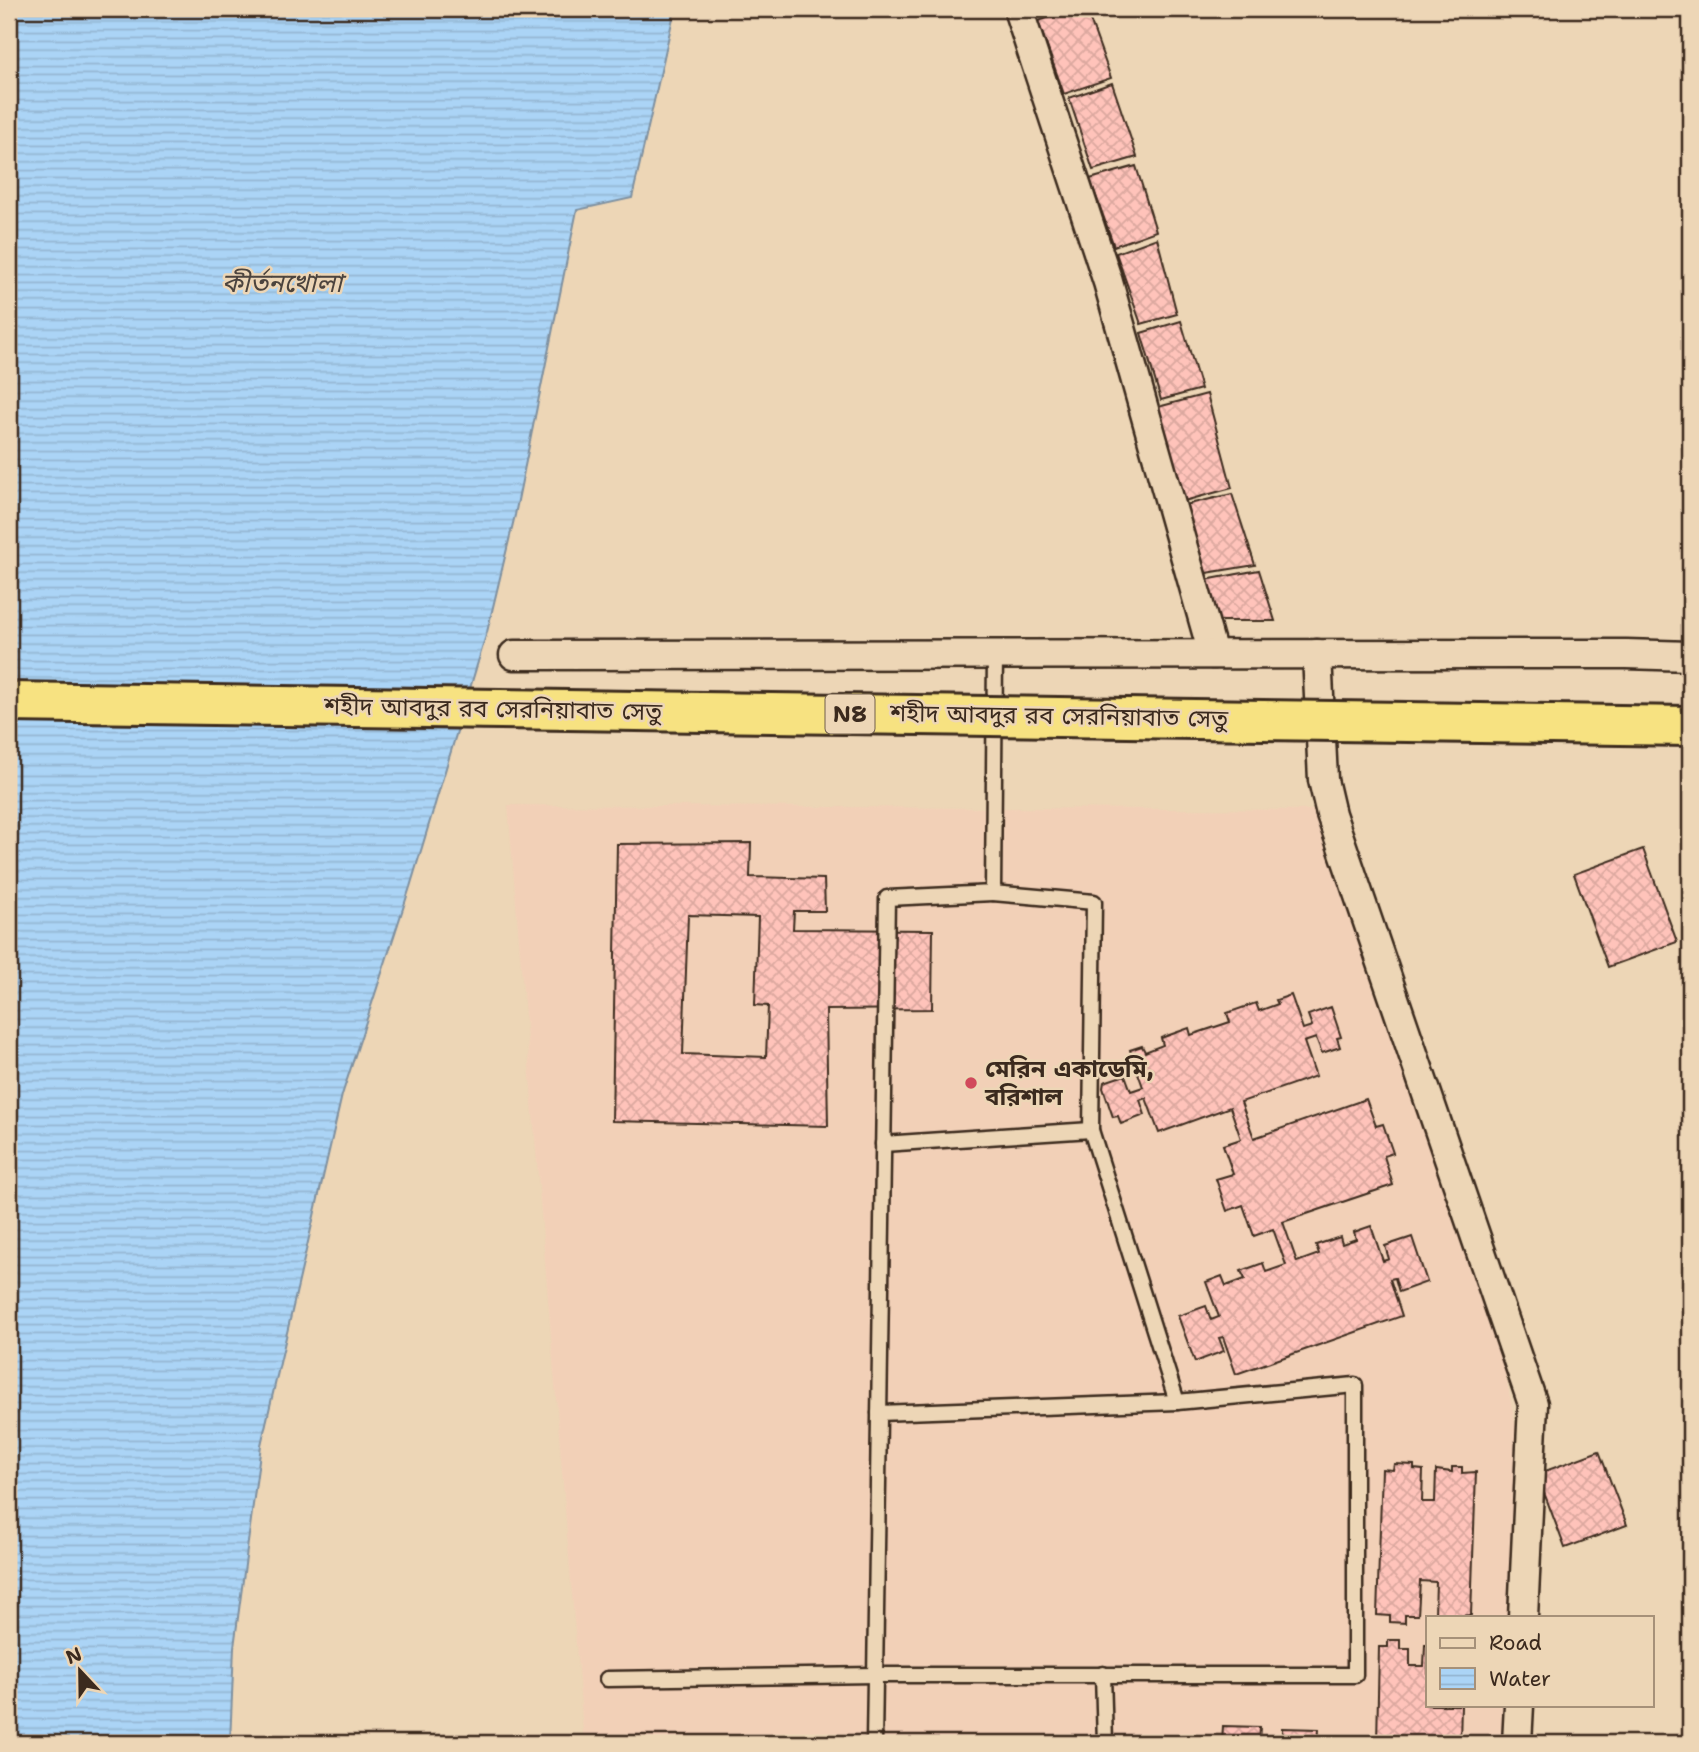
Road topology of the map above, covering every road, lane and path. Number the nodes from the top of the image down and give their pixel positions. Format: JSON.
{"nodes":[{"id":1,"x":1018,"y":9,"type":"edge"},
{"id":2,"x":995,"y":654,"type":"junction"},
{"id":3,"x":1213,"y":654,"type":"junction"},
{"id":4,"x":1317,"y":654,"type":"junction"},
{"id":5,"x":514,"y":655,"type":"dead end"},
{"id":6,"x":1690,"y":656,"type":"edge"},
{"id":7,"x":9,"y":702,"type":"edge"},
{"id":8,"x":1690,"y":726,"type":"edge"},
{"id":9,"x":993,"y":893,"type":"junction"},
{"id":10,"x":1091,"y":1130,"type":"junction"},
{"id":11,"x":883,"y":1144,"type":"junction"},
{"id":12,"x":1177,"y":1402,"type":"junction"},
{"id":13,"x":879,"y":1413,"type":"junction"},
{"id":14,"x":1523,"y":1616,"type":"edge"},
{"id":15,"x":1103,"y":1674,"type":"junction"},
{"id":16,"x":875,"y":1675,"type":"junction"},
{"id":17,"x":607,"y":1679,"type":"dead end"},
{"id":18,"x":1519,"y":1706,"type":"edge"},
{"id":19,"x":874,"y":1743,"type":"edge"},
{"id":20,"x":1105,"y":1743,"type":"edge"},
{"id":21,"x":1517,"y":1743,"type":"edge"}],
"edges":[{"from":1,"to":3,"type":"street"},
{"from":2,"to":3,"type":"street"},
{"from":2,"to":5,"type":"street"},
{"from":2,"to":9,"type":"lane"},
{"from":3,"to":4,"type":"street"},
{"from":4,"to":6,"type":"street"},
{"from":4,"to":14,"type":"street"},
{"from":7,"to":8,"type":"highway","name":"শহীদ আবদুর রব সেরনিয়াবাত সেতু","number":"N8","bridge":true},
{"from":9,"to":10,"type":"lane"},
{"from":9,"to":11,"type":"lane"},
{"from":10,"to":11,"type":"lane"},
{"from":10,"to":12,"type":"lane"},
{"from":11,"to":13,"type":"lane"},
{"from":12,"to":13,"type":"lane"},
{"from":12,"to":15,"type":"lane"},
{"from":13,"to":16,"type":"lane"},
{"from":15,"to":16,"type":"lane"},
{"from":15,"to":20,"type":"lane"},
{"from":16,"to":17,"type":"lane"},
{"from":16,"to":19,"type":"lane"},
{"from":18,"to":21,"type":"street"}]}
